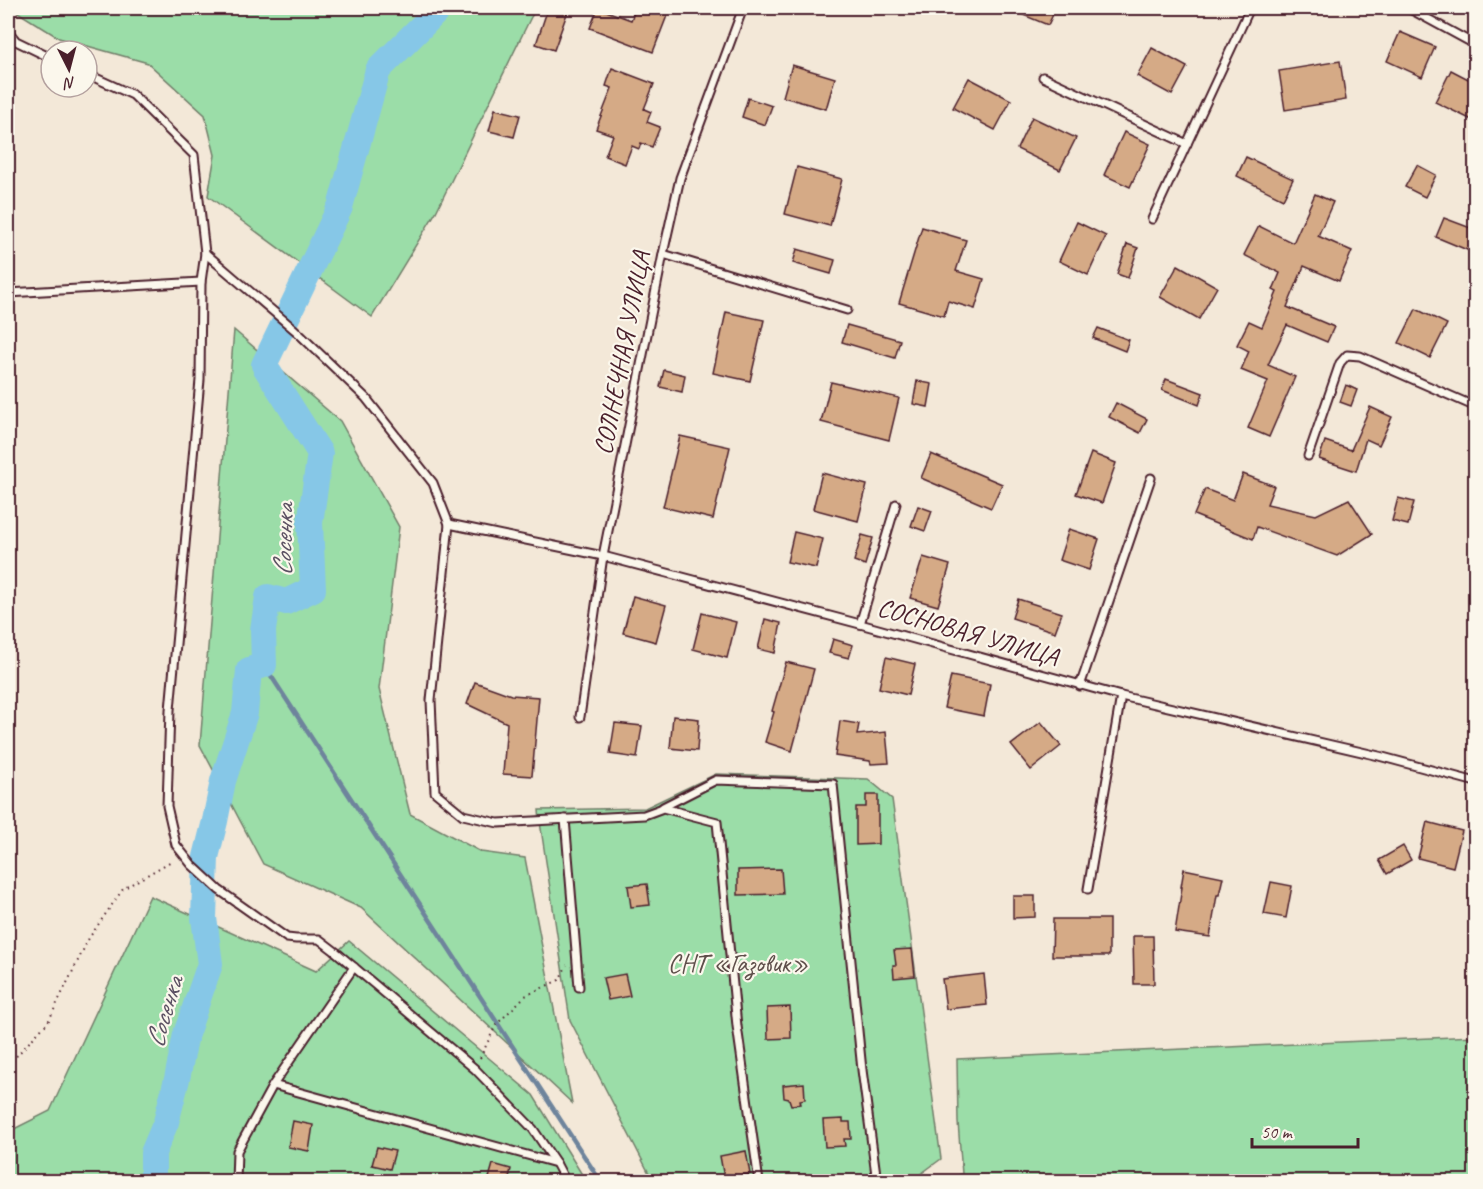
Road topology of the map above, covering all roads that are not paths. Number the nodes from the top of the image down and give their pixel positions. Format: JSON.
{"nodes":[{"id":1,"x":743,"y":8,"type":"edge"},
{"id":2,"x":1250,"y":8,"type":"edge"},
{"id":3,"x":1408,"y":8,"type":"edge"},
{"id":4,"x":8,"y":31,"type":"edge"},
{"id":5,"x":1476,"y":45,"type":"edge"},
{"id":6,"x":39,"y":52,"type":"edge"},
{"id":7,"x":1043,"y":77,"type":"dead end"},
{"id":8,"x":99,"y":79,"type":"edge"},
{"id":9,"x":1186,"y":144,"type":"junction"},
{"id":10,"x":1152,"y":219,"type":"dead end"},
{"id":11,"x":205,"y":253,"type":"junction"},
{"id":12,"x":663,"y":254,"type":"junction"},
{"id":13,"x":201,"y":282,"type":"junction"},
{"id":14,"x":8,"y":293,"type":"edge"},
{"id":15,"x":847,"y":310,"type":"dead end"},
{"id":16,"x":1476,"y":406,"type":"edge"},
{"id":17,"x":1308,"y":456,"type":"dead end"},
{"id":18,"x":1151,"y":478,"type":"dead end"},
{"id":19,"x":896,"y":504,"type":"dead end"},
{"id":20,"x":449,"y":524,"type":"junction"},
{"id":21,"x":603,"y":555,"type":"junction"},
{"id":22,"x":860,"y":624,"type":"junction"},
{"id":23,"x":1080,"y":686,"type":"junction"},
{"id":24,"x":1121,"y":696,"type":"junction"},
{"id":25,"x":580,"y":717,"type":"dead end"},
{"id":26,"x":1476,"y":782,"type":"edge"},
{"id":27,"x":663,"y":808,"type":"junction"},
{"id":28,"x":565,"y":819,"type":"junction"},
{"id":29,"x":1088,"y":889,"type":"dead end"},
{"id":30,"x":354,"y":967,"type":"junction"},
{"id":31,"x":579,"y":987,"type":"dead end"},
{"id":32,"x":273,"y":1085,"type":"junction"},
{"id":33,"x":556,"y":1163,"type":"junction"},
{"id":34,"x":236,"y":1182,"type":"edge"},
{"id":35,"x":566,"y":1182,"type":"edge"},
{"id":36,"x":759,"y":1182,"type":"edge"},
{"id":37,"x":877,"y":1182,"type":"edge"}],
"edges":[{"from":1,"to":12,"type":"lane","name":"СОЛНЕЧНАЯ УЛИЦА"},
{"from":2,"to":9,"type":"lane"},
{"from":3,"to":5,"type":"lane"},
{"from":4,"to":6,"type":"lane"},
{"from":7,"to":9,"type":"lane"},
{"from":8,"to":11,"type":"lane"},
{"from":9,"to":10,"type":"lane"},
{"from":11,"to":13,"type":"lane"},
{"from":11,"to":20,"type":"lane"},
{"from":12,"to":15,"type":"lane"},
{"from":12,"to":21,"type":"lane","name":"СОЛНЕЧНАЯ УЛИЦА"},
{"from":13,"to":14,"type":"lane"},
{"from":13,"to":30,"type":"lane"},
{"from":16,"to":17,"type":"lane"},
{"from":18,"to":23,"type":"lane"},
{"from":19,"to":22,"type":"lane"},
{"from":20,"to":21,"type":"lane","name":"СОСНОВАЯ УЛИЦА"},
{"from":20,"to":28,"type":"lane"},
{"from":21,"to":22,"type":"lane","name":"СОСНОВАЯ УЛИЦА"},
{"from":21,"to":25,"type":"lane","name":"СОЛНЕЧНАЯ УЛИЦА"},
{"from":22,"to":23,"type":"lane","name":"СОСНОВАЯ УЛИЦА"},
{"from":23,"to":24,"type":"lane","name":"СОСНОВАЯ УЛИЦА"},
{"from":24,"to":26,"type":"lane","name":"СОСНОВАЯ УЛИЦА"},
{"from":24,"to":29,"type":"lane"},
{"from":27,"to":28,"type":"lane"},
{"from":27,"to":36,"type":"lane"},
{"from":27,"to":37,"type":"lane"},
{"from":28,"to":31,"type":"lane"},
{"from":30,"to":32,"type":"lane"},
{"from":30,"to":33,"type":"lane"},
{"from":32,"to":33,"type":"lane"},
{"from":32,"to":34,"type":"lane"},
{"from":33,"to":35,"type":"lane"}]}
